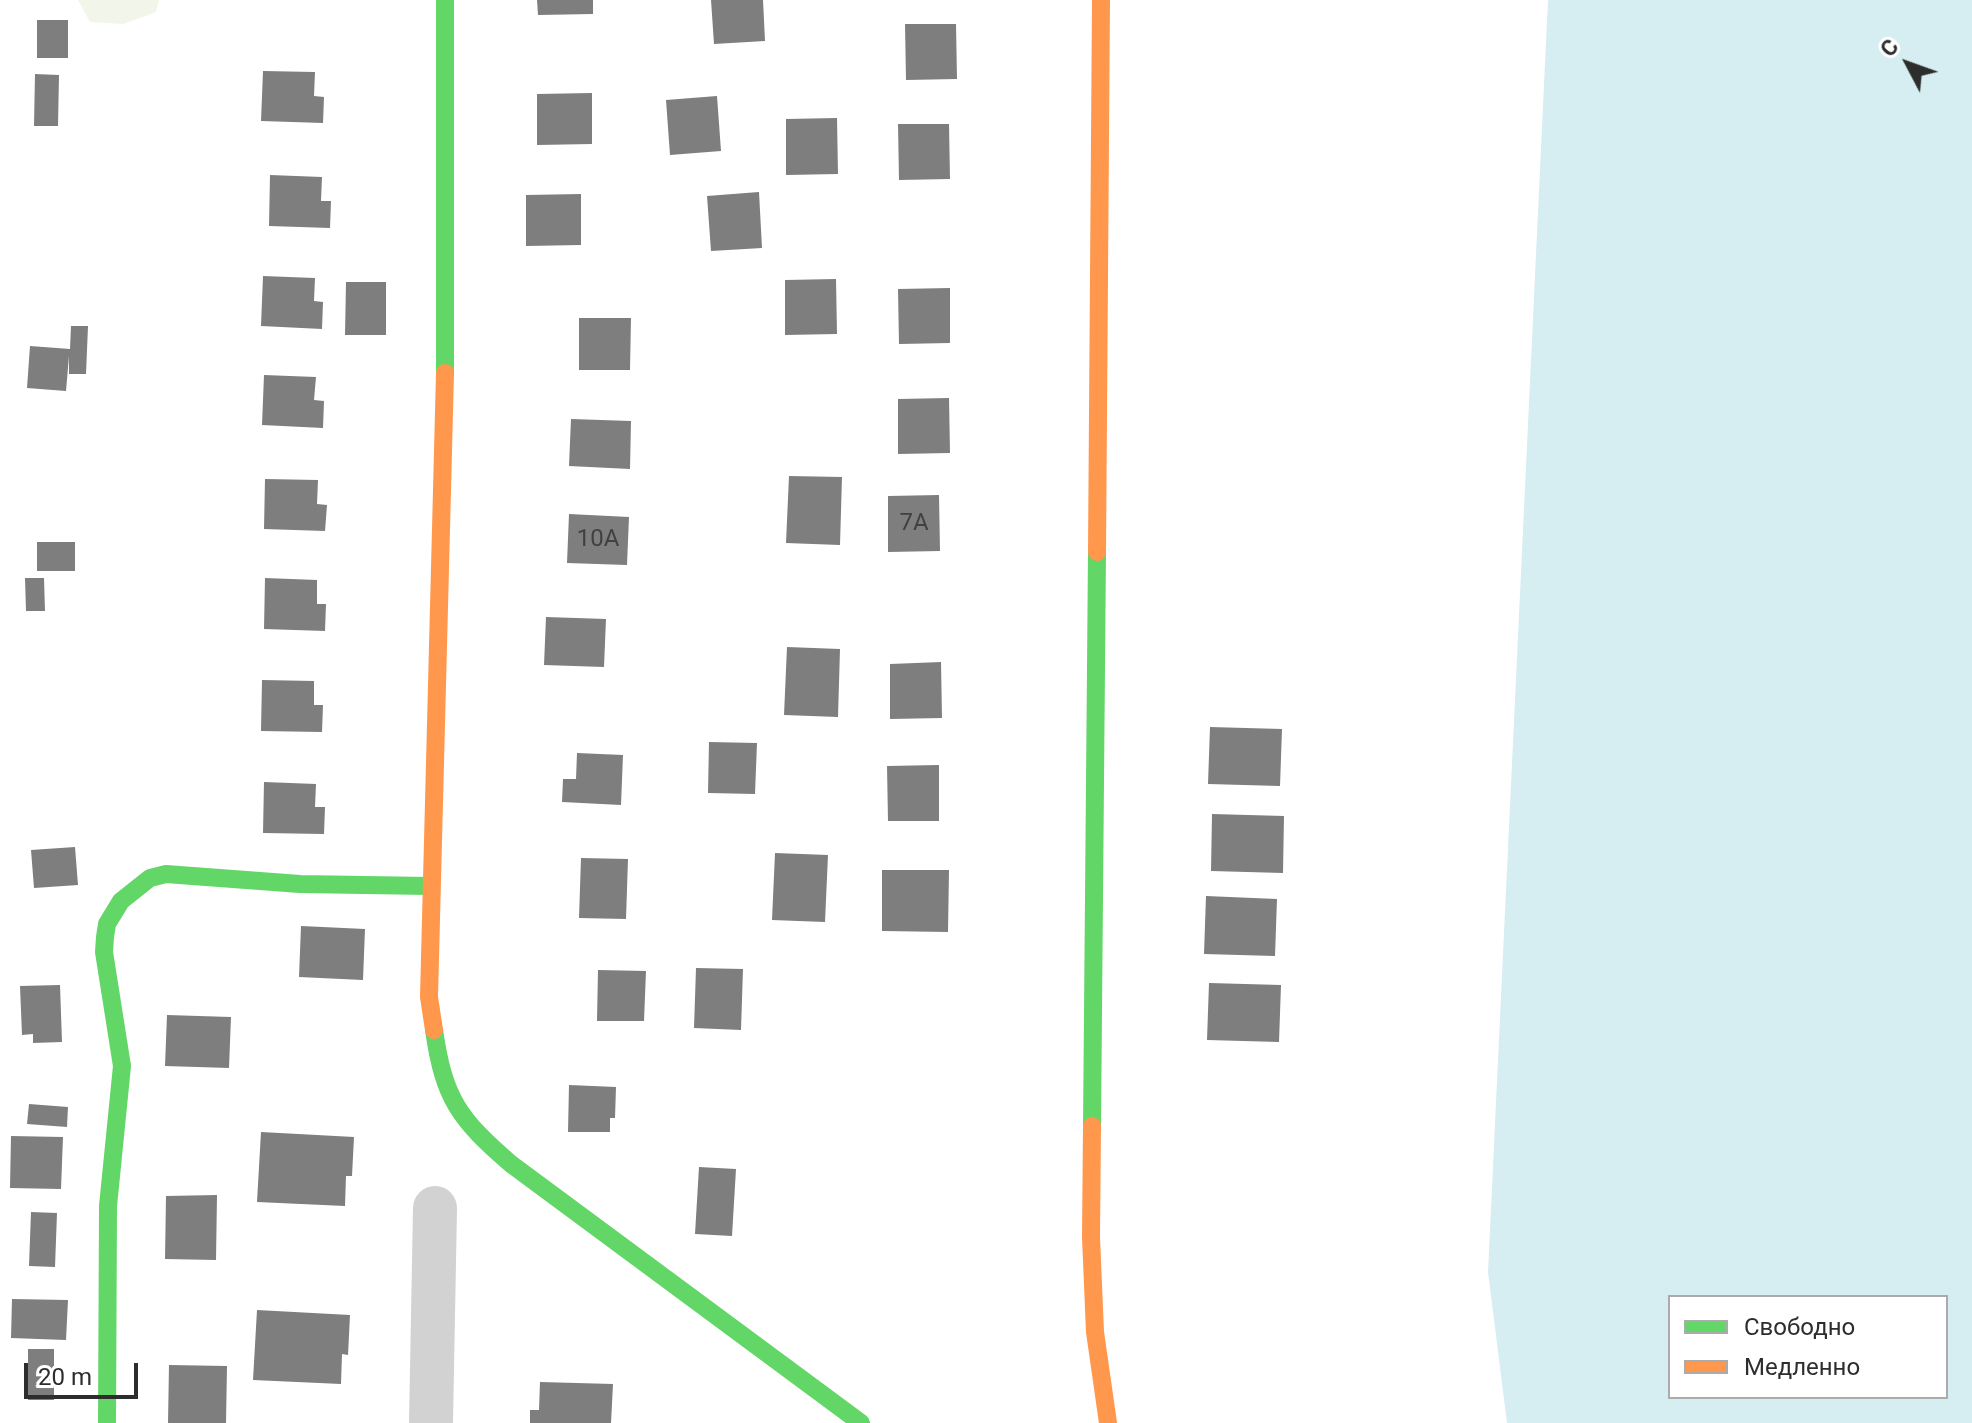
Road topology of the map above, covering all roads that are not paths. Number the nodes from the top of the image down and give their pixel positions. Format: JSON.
{"nodes":[{"id":1,"x":445,"y":0,"type":"edge"},
{"id":2,"x":1101,"y":0,"type":"edge"},
{"id":3,"x":430,"y":886,"type":"junction"},
{"id":4,"x":435,"y":1208,"type":"dead end"},
{"id":5,"x":107,"y":1423,"type":"edge"},
{"id":6,"x":431,"y":1423,"type":"edge"},
{"id":7,"x":861,"y":1423,"type":"edge"},
{"id":8,"x":1108,"y":1423,"type":"edge"}],
"edges":[{"from":1,"to":3,"type":"street"},
{"from":2,"to":8,"type":"street"},
{"from":3,"to":5,"type":"street"},
{"from":3,"to":7,"type":"street"},
{"from":4,"to":6,"type":"street"}]}
